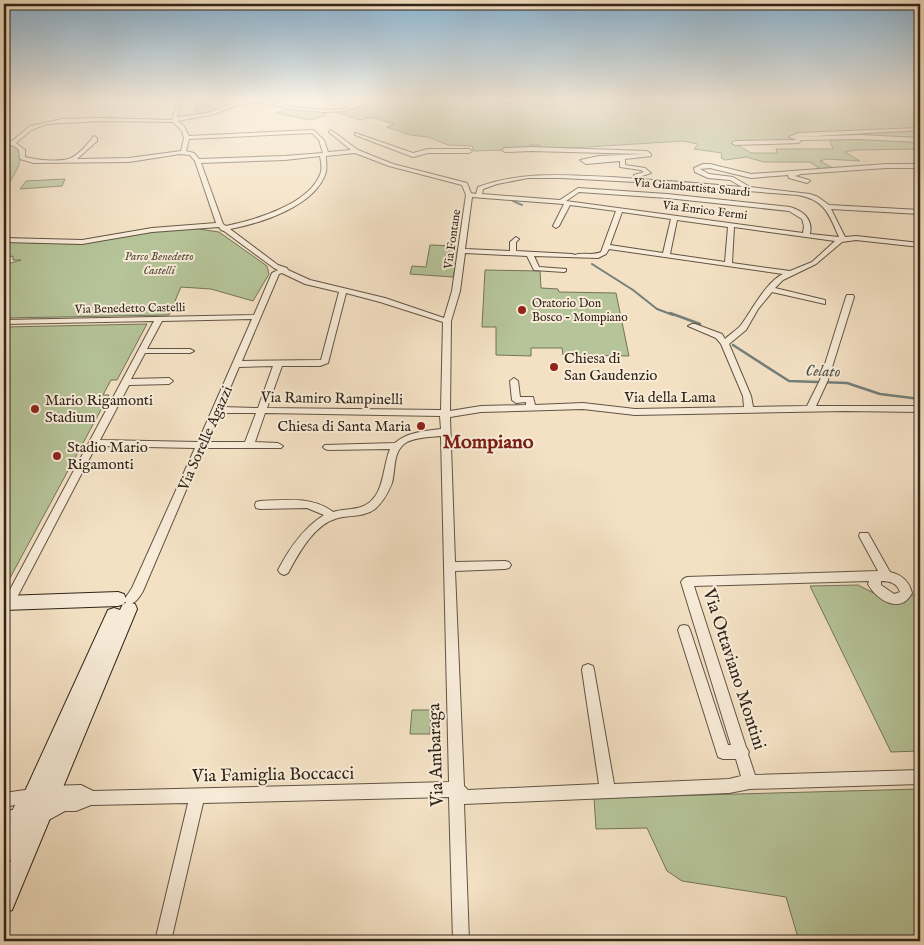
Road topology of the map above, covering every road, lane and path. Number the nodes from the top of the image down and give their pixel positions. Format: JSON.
{"nodes":[{"id":1,"x":12,"y":144,"type":"edge"},
{"id":2,"x":90,"y":144,"type":"edge"},
{"id":3,"x":185,"y":144,"type":"edge"},
{"id":4,"x":322,"y":144,"type":"edge"},
{"id":5,"x":348,"y":144,"type":"edge"},
{"id":6,"x":385,"y":144,"type":"edge"},
{"id":7,"x":362,"y":147,"type":"dead end"},
{"id":8,"x":355,"y":150,"type":"junction"},
{"id":9,"x":469,"y":150,"type":"dead end"},
{"id":10,"x":505,"y":150,"type":"dead end"},
{"id":11,"x":183,"y":152,"type":"junction"},
{"id":12,"x":325,"y":155,"type":"junction"},
{"id":13,"x":78,"y":158,"type":"junction"},
{"id":14,"x":198,"y":161,"type":"junction"},
{"id":15,"x":920,"y":166,"type":"edge"},
{"id":16,"x":820,"y":171,"type":"junction"},
{"id":17,"x":550,"y":175,"type":"dead end"},
{"id":18,"x":528,"y":177,"type":"junction"},
{"id":19,"x":608,"y":179,"type":"junction"},
{"id":20,"x":807,"y":181,"type":"dead end"},
{"id":21,"x":699,"y":183,"type":"junction"},
{"id":22,"x":740,"y":184,"type":"junction"},
{"id":23,"x":798,"y":193,"type":"junction"},
{"id":24,"x":469,"y":195,"type":"junction"},
{"id":25,"x":479,"y":195,"type":"junction"},
{"id":26,"x":564,"y":203,"type":"junction"},
{"id":27,"x":829,"y":207,"type":"junction"},
{"id":28,"x":619,"y":211,"type":"junction"},
{"id":29,"x":920,"y":211,"type":"edge"},
{"id":30,"x":674,"y":218,"type":"junction"},
{"id":31,"x":731,"y":225,"type":"junction"},
{"id":32,"x":556,"y":226,"type":"dead end"},
{"id":33,"x":222,"y":227,"type":"junction"},
{"id":34,"x":806,"y":235,"type":"junction"},
{"id":35,"x":516,"y":239,"type":"dead end"},
{"id":36,"x":4,"y":240,"type":"edge"},
{"id":37,"x":840,"y":240,"type":"junction"},
{"id":38,"x":920,"y":245,"type":"edge"},
{"id":39,"x":607,"y":247,"type":"junction"},
{"id":40,"x":462,"y":251,"type":"junction"},
{"id":41,"x":513,"y":254,"type":"junction"},
{"id":42,"x":530,"y":254,"type":"junction"},
{"id":43,"x":666,"y":255,"type":"junction"},
{"id":44,"x":728,"y":264,"type":"junction"},
{"id":45,"x":564,"y":270,"type":"dead end"},
{"id":46,"x":279,"y":271,"type":"junction"},
{"id":47,"x":790,"y":273,"type":"junction"},
{"id":48,"x":769,"y":290,"type":"junction"},
{"id":49,"x":343,"y":291,"type":"junction"},
{"id":50,"x":850,"y":297,"type":"dead end"},
{"id":51,"x":822,"y":302,"type":"dead end"},
{"id":52,"x":257,"y":317,"type":"junction"},
{"id":53,"x":159,"y":319,"type":"junction"},
{"id":54,"x":447,"y":321,"type":"junction"},
{"id":55,"x":4,"y":322,"type":"edge"},
{"id":56,"x":692,"y":326,"type":"dead end"},
{"id":57,"x":724,"y":343,"type":"junction"},
{"id":58,"x":142,"y":351,"type":"junction"},
{"id":59,"x":190,"y":351,"type":"dead end"},
{"id":60,"x":238,"y":364,"type":"junction"},
{"id":61,"x":278,"y":364,"type":"junction"},
{"id":62,"x":169,"y":381,"type":"dead end"},
{"id":63,"x":514,"y":381,"type":"dead end"},
{"id":64,"x":125,"y":382,"type":"junction"},
{"id":65,"x":531,"y":408,"type":"junction"},
{"id":66,"x":810,"y":408,"type":"junction"},
{"id":67,"x":920,"y":409,"type":"edge"},
{"id":68,"x":218,"y":410,"type":"junction"},
{"id":69,"x":262,"y":410,"type":"junction"},
{"id":70,"x":749,"y":410,"type":"junction"},
{"id":71,"x":445,"y":414,"type":"junction"},
{"id":72,"x":445,"y":432,"type":"junction"},
{"id":73,"x":93,"y":443,"type":"junction"},
{"id":74,"x":203,"y":444,"type":"junction"},
{"id":75,"x":249,"y":445,"type":"junction"},
{"id":76,"x":278,"y":446,"type":"dead end"},
{"id":77,"x":396,"y":446,"type":"junction"},
{"id":78,"x":328,"y":447,"type":"dead end"},
{"id":79,"x":260,"y":505,"type":"dead end"},
{"id":80,"x":332,"y":516,"type":"junction"},
{"id":81,"x":864,"y":536,"type":"dead end"},
{"id":82,"x":505,"y":565,"type":"dead end"},
{"id":83,"x":449,"y":567,"type":"junction"},
{"id":84,"x":284,"y":570,"type":"dead end"},
{"id":85,"x":883,"y":576,"type":"junction"},
{"id":86,"x":852,"y":577,"type":"junction"},
{"id":87,"x":877,"y":590,"type":"junction"},
{"id":88,"x":6,"y":603,"type":"edge"},
{"id":89,"x":117,"y":606,"type":"junction"},
{"id":90,"x":684,"y":630,"type":"dead end"},
{"id":91,"x":696,"y":666,"type":"junction"},
{"id":92,"x":714,"y":666,"type":"junction"},
{"id":93,"x":588,"y":670,"type":"dead end"},
{"id":94,"x":742,"y":752,"type":"junction"},
{"id":95,"x":920,"y":777,"type":"edge"},
{"id":96,"x":750,"y":782,"type":"junction"},
{"id":97,"x":456,"y":789,"type":"junction"},
{"id":98,"x":608,"y":792,"type":"junction"},
{"id":99,"x":42,"y":794,"type":"junction"},
{"id":100,"x":196,"y":795,"type":"junction"},
{"id":101,"x":91,"y":798,"type":"junction"},
{"id":102,"x":4,"y":800,"type":"edge"},
{"id":103,"x":42,"y":816,"type":"junction"},
{"id":104,"x":11,"y":817,"type":"edge"},
{"id":105,"x":4,"y":852,"type":"edge"},
{"id":106,"x":4,"y":902,"type":"edge"},
{"id":107,"x":163,"y":941,"type":"edge"},
{"id":108,"x":461,"y":941,"type":"edge"}],
"edges":[{"from":1,"to":13,"type":"street"},
{"from":2,"to":13,"type":"street"},
{"from":3,"to":11,"type":"street"},
{"from":4,"to":12,"type":"street"},
{"from":5,"to":8,"type":"street","name":"Via Fontane"},
{"from":6,"to":9,"type":"street"},
{"from":7,"to":8,"type":"street"},
{"from":8,"to":12,"type":"street"},
{"from":8,"to":24,"type":"street","name":"Via Fontane"},
{"from":10,"to":19,"type":"street"},
{"from":11,"to":13,"type":"street"},
{"from":11,"to":14,"type":"street"},
{"from":12,"to":14,"type":"street"},
{"from":12,"to":33,"type":"street"},
{"from":14,"to":33,"type":"street"},
{"from":15,"to":16,"type":"street"},
{"from":16,"to":20,"type":"street"},
{"from":16,"to":22,"type":"street"},
{"from":17,"to":18,"type":"street"},
{"from":18,"to":19,"type":"street"},
{"from":18,"to":25,"type":"street"},
{"from":19,"to":21,"type":"street"},
{"from":21,"to":22,"type":"street"},
{"from":21,"to":23,"type":"street"},
{"from":22,"to":23,"type":"street"},
{"from":23,"to":27,"type":"street"},
{"from":24,"to":25,"type":"street","name":"Via Enrico Fermi"},
{"from":24,"to":40,"type":"street","name":"Via Fontane"},
{"from":25,"to":26,"type":"street","name":"Via Enrico Fermi"},
{"from":26,"to":28,"type":"street","name":"Via Enrico Fermi"},
{"from":26,"to":32,"type":"street"},
{"from":26,"to":34,"type":"street","name":"Via Giambattista Suardi"},
{"from":27,"to":29,"type":"street"},
{"from":27,"to":37,"type":"street"},
{"from":28,"to":30,"type":"street","name":"Via Enrico Fermi"},
{"from":28,"to":39,"type":"street"},
{"from":30,"to":31,"type":"street","name":"Via Enrico Fermi"},
{"from":30,"to":43,"type":"street"},
{"from":31,"to":34,"type":"street","name":"Via Enrico Fermi"},
{"from":31,"to":44,"type":"street"},
{"from":33,"to":36,"type":"street"},
{"from":33,"to":46,"type":"street"},
{"from":34,"to":37,"type":"street","name":"Via Enrico Fermi"},
{"from":35,"to":41,"type":"street"},
{"from":37,"to":38,"type":"street","name":"Via Enrico Fermi"},
{"from":37,"to":47,"type":"street"},
{"from":39,"to":42,"type":"street"},
{"from":39,"to":43,"type":"street"},
{"from":40,"to":41,"type":"street"},
{"from":40,"to":54,"type":"street","name":"Via Fontane"},
{"from":41,"to":42,"type":"street"},
{"from":42,"to":45,"type":"street"},
{"from":43,"to":44,"type":"street"},
{"from":44,"to":47,"type":"street"},
{"from":46,"to":49,"type":"street"},
{"from":46,"to":52,"type":"street","name":"Via Sorelle Agazzi"},
{"from":47,"to":48,"type":"street"},
{"from":48,"to":51,"type":"street"},
{"from":48,"to":57,"type":"street"},
{"from":49,"to":54,"type":"street"},
{"from":49,"to":61,"type":"street"},
{"from":50,"to":66,"type":"street"},
{"from":52,"to":53,"type":"street","name":"Via Benedetto Castelli"},
{"from":52,"to":60,"type":"street","name":"Via Sorelle Agazzi"},
{"from":53,"to":55,"type":"street","name":"Via Benedetto Castelli"},
{"from":53,"to":58,"type":"street"},
{"from":54,"to":71,"type":"street","name":"Via Fontane"},
{"from":56,"to":57,"type":"street"},
{"from":57,"to":70,"type":"street"},
{"from":58,"to":59,"type":"street"},
{"from":58,"to":64,"type":"street"},
{"from":60,"to":61,"type":"street"},
{"from":60,"to":68,"type":"street","name":"Via Sorelle Agazzi"},
{"from":61,"to":69,"type":"street"},
{"from":62,"to":64,"type":"street"},
{"from":63,"to":65,"type":"street"},
{"from":64,"to":73,"type":"street"},
{"from":65,"to":70,"type":"street","name":"Via della Lama"},
{"from":65,"to":71,"type":"street","name":"Via della Lama"},
{"from":66,"to":67,"type":"street","name":"Via della Lama"},
{"from":66,"to":70,"type":"street","name":"Via della Lama"},
{"from":68,"to":69,"type":"street","name":"Via Ramiro Rampinelli"},
{"from":68,"to":74,"type":"street","name":"Via Sorelle Agazzi"},
{"from":69,"to":71,"type":"street","name":"Via Ramiro Rampinelli"},
{"from":69,"to":75,"type":"street"},
{"from":71,"to":72,"type":"street","name":"Via Fontane"},
{"from":72,"to":77,"type":"street"},
{"from":72,"to":83,"type":"street","name":"Via Ambaraga"},
{"from":73,"to":74,"type":"street"},
{"from":73,"to":88,"type":"street"},
{"from":74,"to":75,"type":"street"},
{"from":74,"to":89,"type":"street","name":"Via Sorelle Agazzi"},
{"from":75,"to":76,"type":"street"},
{"from":77,"to":78,"type":"street"},
{"from":77,"to":80,"type":"street"},
{"from":79,"to":80,"type":"street"},
{"from":80,"to":84,"type":"street"},
{"from":81,"to":85,"type":"street","name":"Via Ottaviano Montini"},
{"from":82,"to":83,"type":"street"},
{"from":83,"to":97,"type":"street","name":"Via Ambaraga"},
{"from":85,"to":86,"type":"street","name":"Via Ottaviano Montini"},
{"from":85,"to":87,"type":"street"},
{"from":85,"to":87,"type":"street","name":"Via Ottaviano Montini"},
{"from":86,"to":87,"type":"street","name":"Via Ottaviano Montini"},
{"from":86,"to":92,"type":"street","name":"Via Ottaviano Montini"},
{"from":88,"to":89,"type":"street"},
{"from":89,"to":99,"type":"street","name":"Via Sorelle Agazzi"},
{"from":90,"to":91,"type":"street"},
{"from":91,"to":92,"type":"street"},
{"from":91,"to":94,"type":"street"},
{"from":92,"to":94,"type":"street","name":"Via Ottaviano Montini"},
{"from":93,"to":98,"type":"street"},
{"from":94,"to":96,"type":"street","name":"Via Ottaviano Montini"},
{"from":95,"to":96,"type":"street"},
{"from":96,"to":98,"type":"street"},
{"from":97,"to":98,"type":"street"},
{"from":97,"to":100,"type":"street","name":"Via Famiglia Boccacci"},
{"from":97,"to":108,"type":"street","name":"Via Ambaraga"},
{"from":99,"to":101,"type":"street","name":"Via Famiglia Boccacci"},
{"from":99,"to":102,"type":"street","name":"Via Famiglia Boccacci"},
{"from":99,"to":103,"type":"street"},
{"from":99,"to":104,"type":"street"},
{"from":100,"to":101,"type":"street","name":"Via Famiglia Boccacci"},
{"from":100,"to":107,"type":"street"},
{"from":101,"to":103,"type":"street","name":"Via Famiglia Boccacci"},
{"from":103,"to":104,"type":"street","name":"Via Famiglia Boccacci"},
{"from":103,"to":106,"type":"street"},
{"from":104,"to":105,"type":"street"}]}
